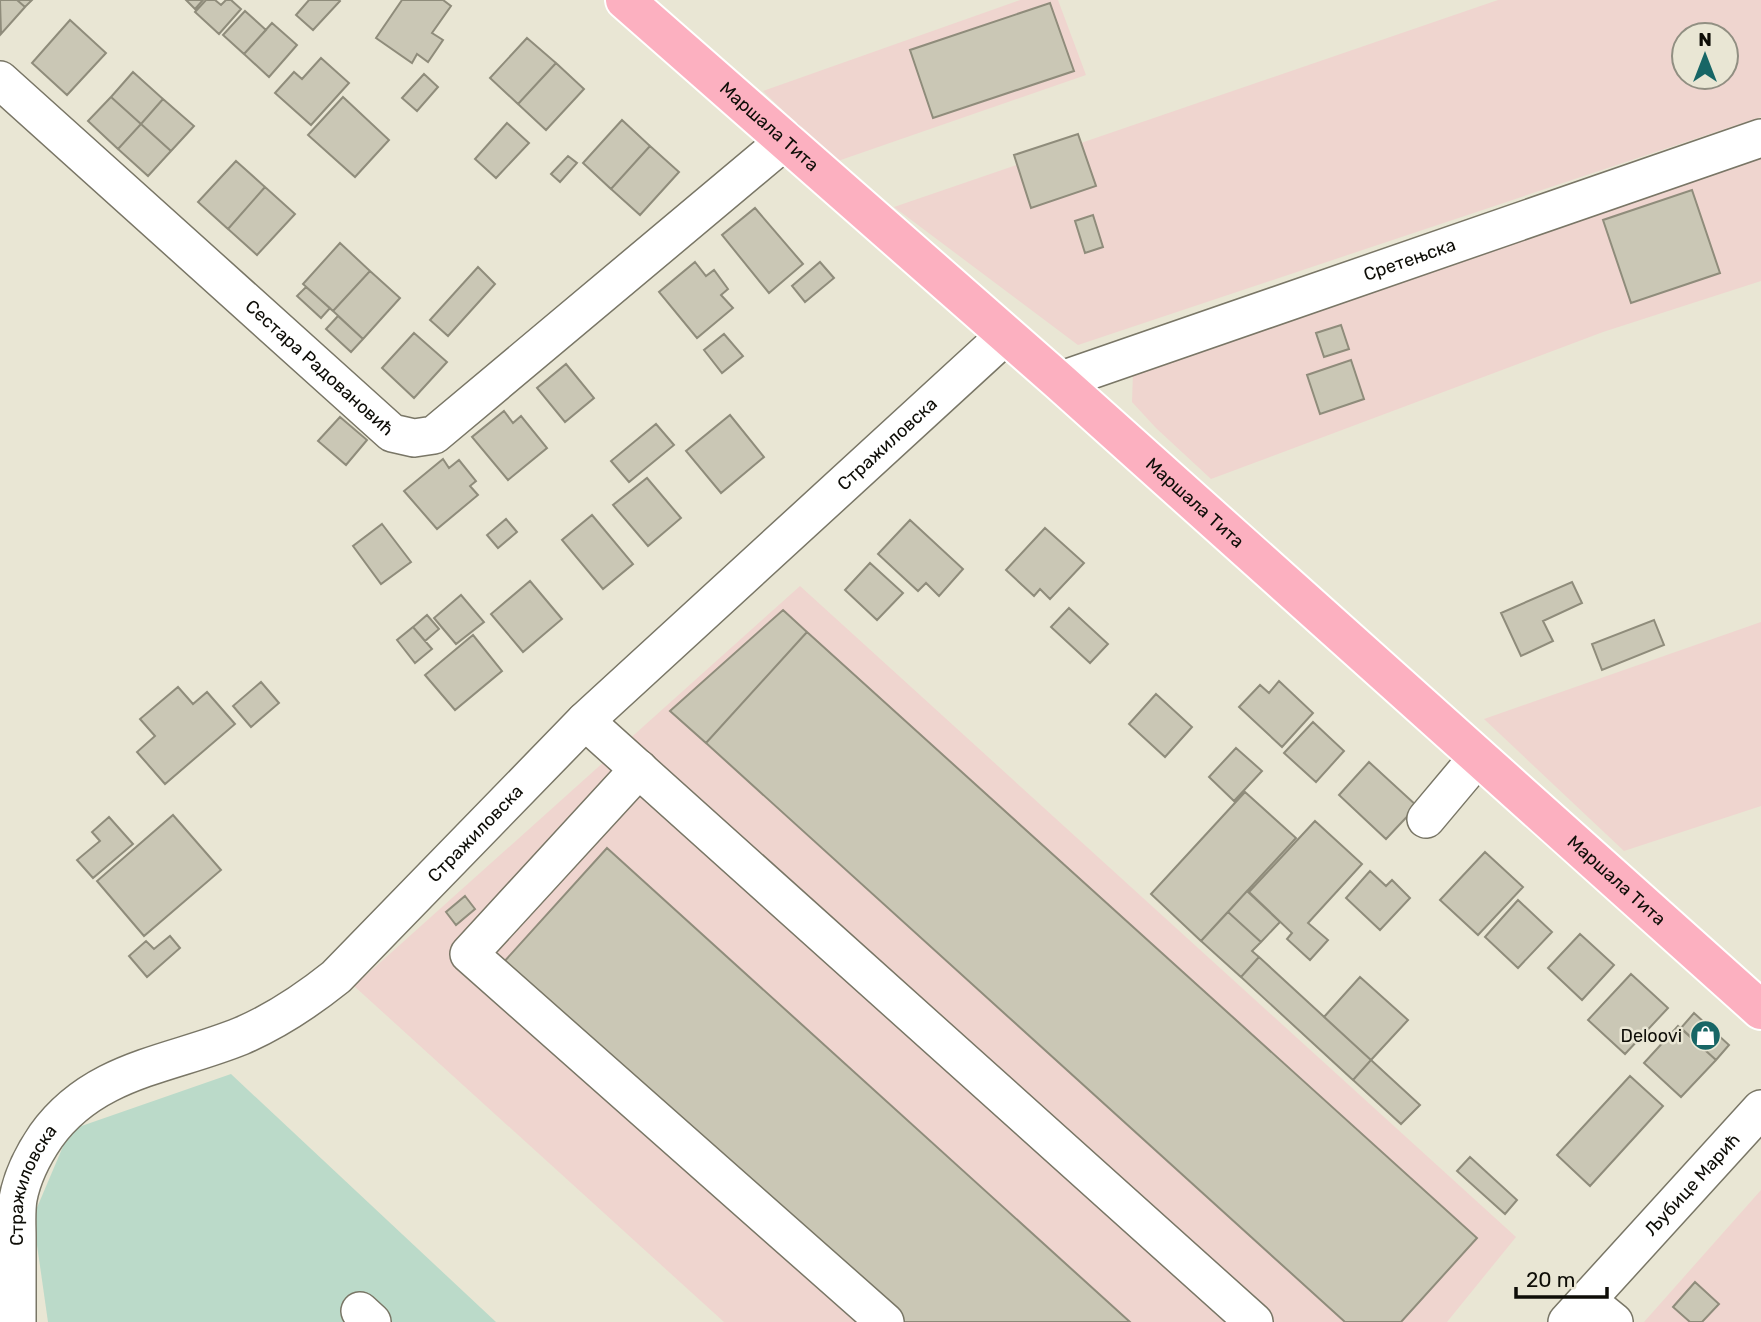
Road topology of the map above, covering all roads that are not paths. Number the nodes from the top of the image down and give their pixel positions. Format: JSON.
{"nodes":[{"id":1,"x":625,"y":0,"type":"edge"},
{"id":2,"x":0,"y":80,"type":"edge"},
{"id":3,"x":1761,"y":138,"type":"edge"},
{"id":4,"x":786,"y":140,"type":"junction"},
{"id":5,"x":1006,"y":335,"type":"junction"},
{"id":6,"x":1059,"y":381,"type":"junction"},
{"id":7,"x":585,"y":721,"type":"junction"},
{"id":8,"x":1478,"y":757,"type":"junction"},
{"id":9,"x":639,"y":769,"type":"junction"},
{"id":10,"x":1426,"y":819,"type":"dead end"},
{"id":11,"x":1761,"y":1010,"type":"edge"},
{"id":12,"x":1761,"y":1109,"type":"edge"},
{"id":13,"x":9,"y":1199,"type":"edge"},
{"id":14,"x":1590,"y":1314,"type":"edge"},
{"id":15,"x":18,"y":1322,"type":"edge"},
{"id":16,"x":885,"y":1322,"type":"edge"},
{"id":17,"x":1254,"y":1322,"type":"edge"}],
"edges":[{"from":1,"to":4,"type":"main road","name":"Маршала Тита"},
{"from":2,"to":4,"type":"street","name":"Сестара Радовановић"},
{"from":3,"to":6,"type":"street","name":"Сретењска"},
{"from":4,"to":5,"type":"main road","name":"Маршала Тита"},
{"from":5,"to":6,"type":"main road","name":"Маршала Тита"},
{"from":5,"to":7,"type":"street","name":"Стражиловска"},
{"from":6,"to":8,"type":"main road","name":"Маршала Тита"},
{"from":7,"to":9,"type":"street"},
{"from":7,"to":13,"type":"street","name":"Стражиловска"},
{"from":8,"to":10,"type":"street"},
{"from":8,"to":11,"type":"main road","name":"Маршала Тита"},
{"from":9,"to":16,"type":"street"},
{"from":9,"to":17,"type":"street"},
{"from":12,"to":14,"type":"street","name":"Љубице Марић"},
{"from":13,"to":15,"type":"street","name":"Стражиловска"}]}
